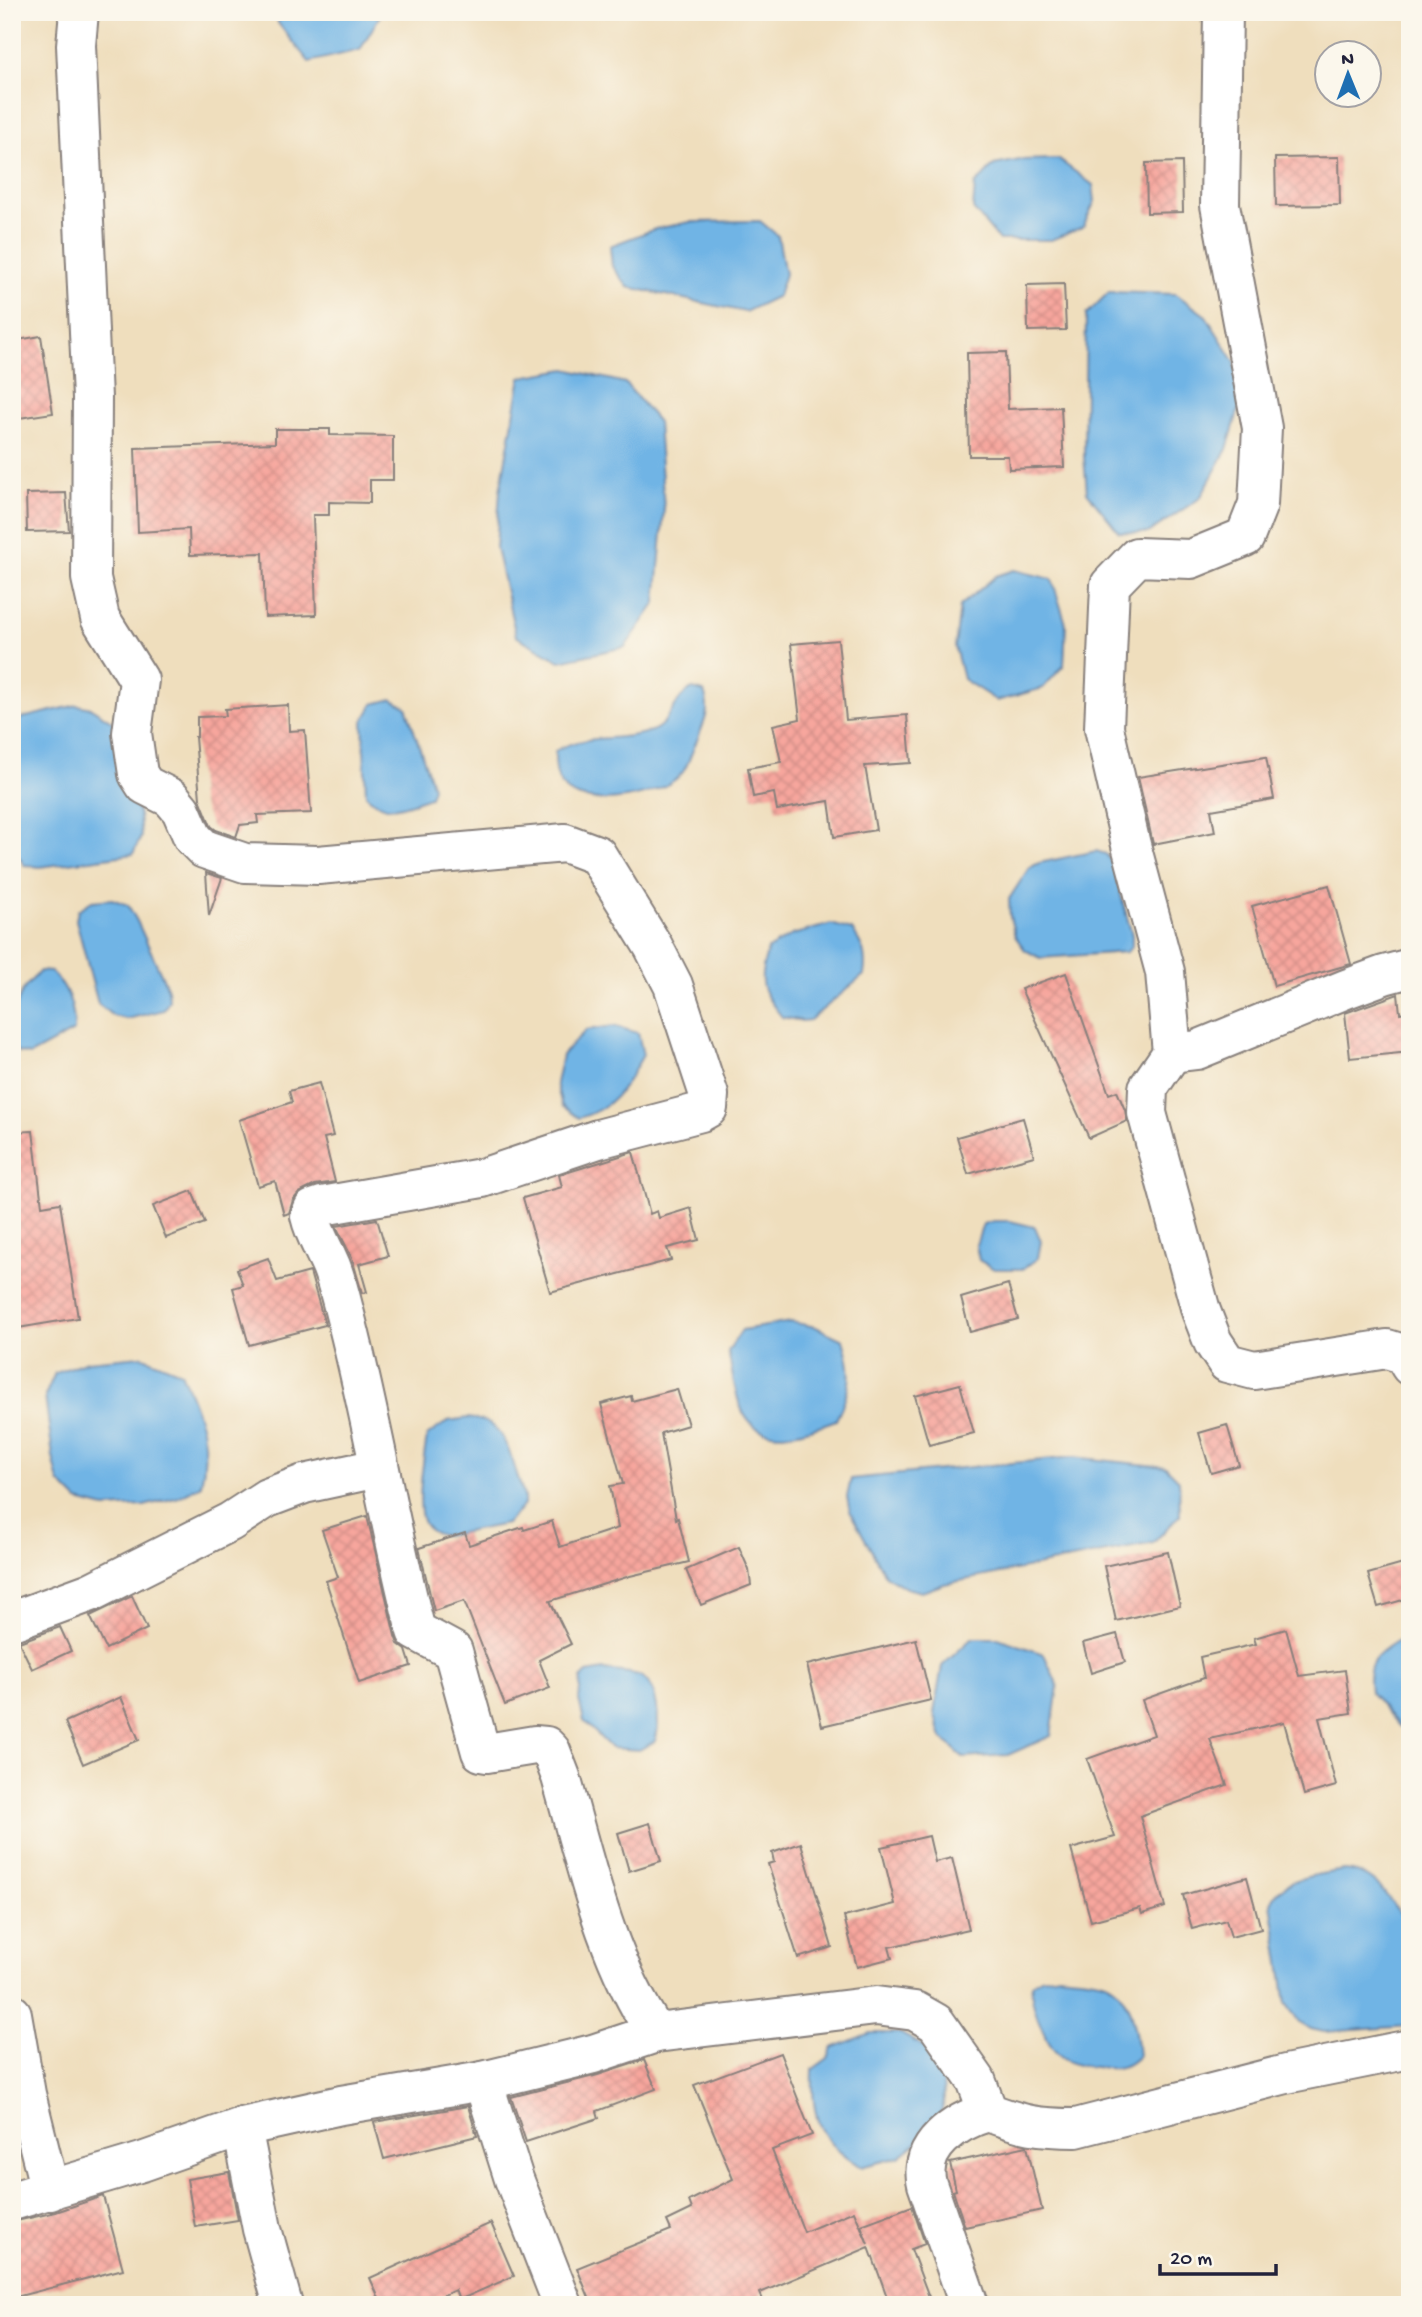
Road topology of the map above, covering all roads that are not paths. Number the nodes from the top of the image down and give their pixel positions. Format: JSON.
{"nodes":[{"id":1,"x":79,"y":12,"type":"edge"},
{"id":2,"x":1223,"y":12,"type":"edge"},
{"id":3,"x":1410,"y":968,"type":"edge"},
{"id":4,"x":1172,"y":1053,"type":"junction"},
{"id":5,"x":1410,"y":1366,"type":"edge"},
{"id":6,"x":378,"y":1468,"type":"junction"},
{"id":7,"x":12,"y":1621,"type":"edge"},
{"id":8,"x":12,"y":2014,"type":"edge"},
{"id":9,"x":656,"y":2033,"type":"junction"},
{"id":10,"x":1410,"y":2049,"type":"edge"},
{"id":11,"x":483,"y":2081,"type":"junction"},
{"id":12,"x":988,"y":2112,"type":"junction"},
{"id":13,"x":242,"y":2127,"type":"junction"},
{"id":14,"x":50,"y":2191,"type":"junction"},
{"id":15,"x":12,"y":2201,"type":"edge"},
{"id":16,"x":283,"y":2305,"type":"edge"},
{"id":17,"x":563,"y":2305,"type":"edge"},
{"id":18,"x":969,"y":2305,"type":"edge"}],
"edges":[{"from":1,"to":6,"type":"street"},
{"from":2,"to":4,"type":"street"},
{"from":3,"to":4,"type":"street"},
{"from":4,"to":5,"type":"street"},
{"from":6,"to":7,"type":"street"},
{"from":6,"to":9,"type":"street"},
{"from":8,"to":14,"type":"street"},
{"from":9,"to":11,"type":"street"},
{"from":9,"to":12,"type":"street"},
{"from":10,"to":12,"type":"street"},
{"from":11,"to":13,"type":"street"},
{"from":11,"to":17,"type":"street"},
{"from":12,"to":18,"type":"street"},
{"from":13,"to":14,"type":"street"},
{"from":13,"to":16,"type":"street"},
{"from":14,"to":15,"type":"street"}]}
